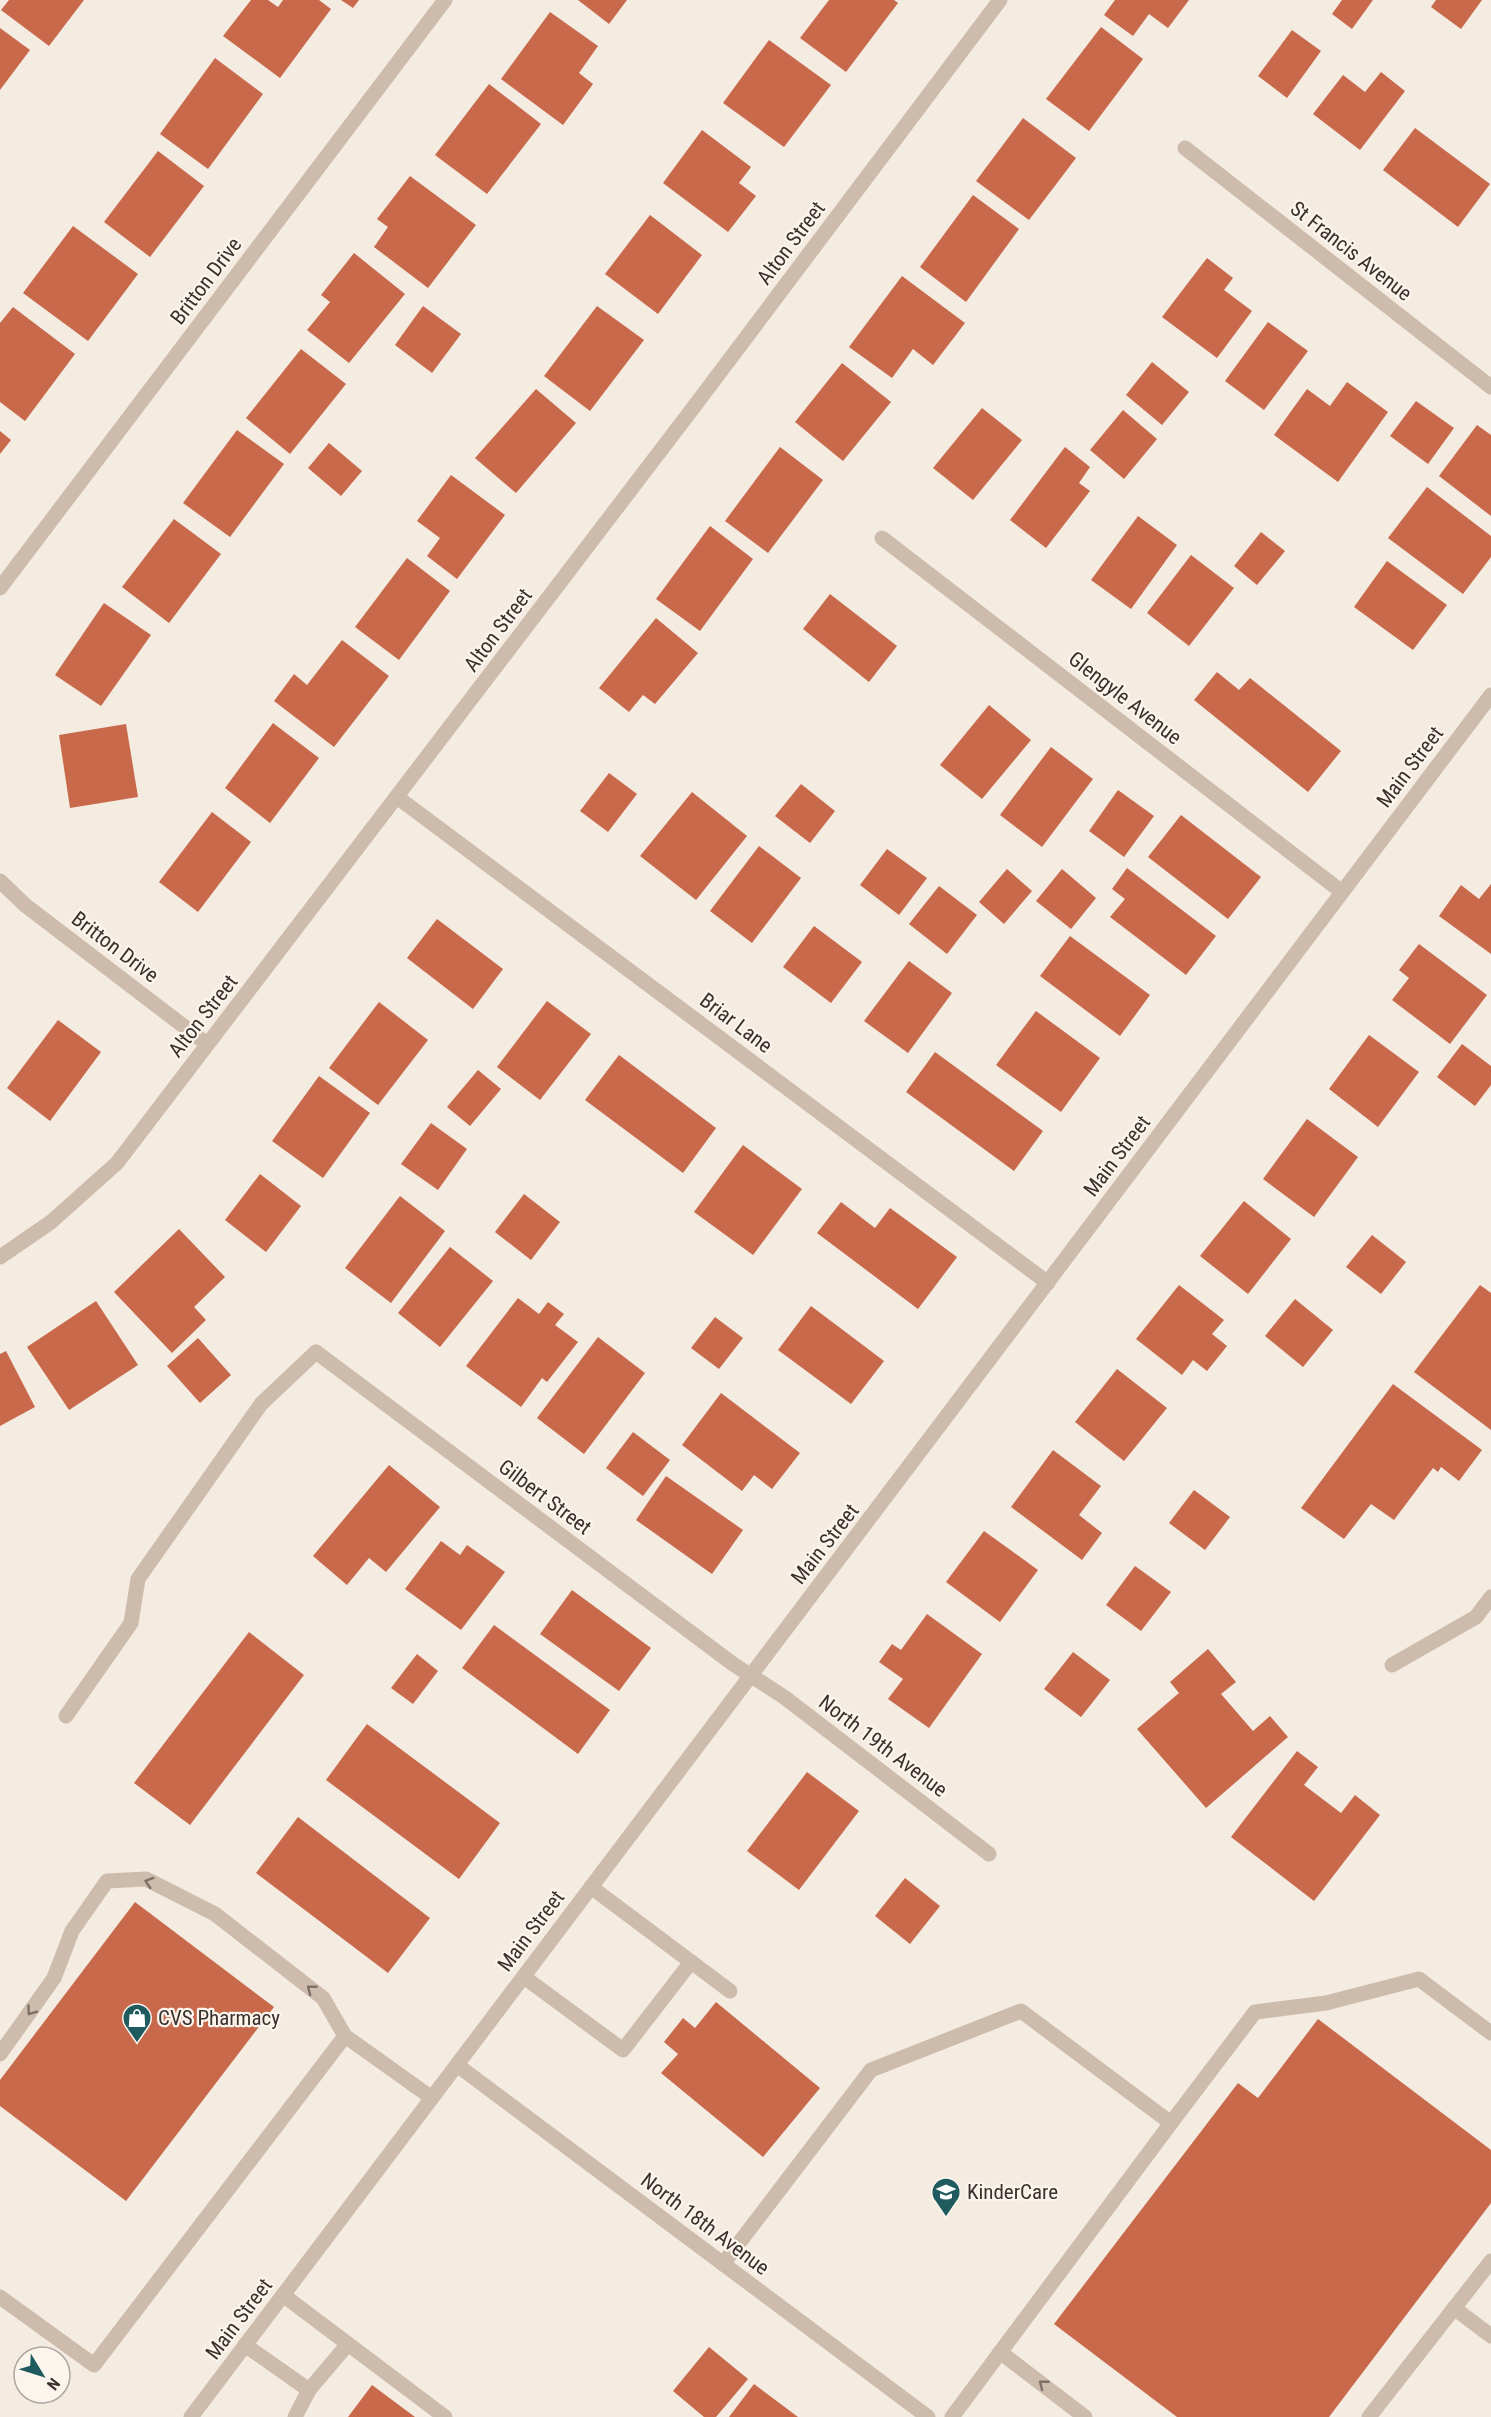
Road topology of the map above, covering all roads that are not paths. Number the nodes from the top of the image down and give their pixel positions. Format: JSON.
{"nodes":[{"id":1,"x":445,"y":0,"type":"edge"},
{"id":2,"x":1000,"y":0,"type":"edge"},
{"id":3,"x":1185,"y":148,"type":"dead end"},
{"id":4,"x":1491,"y":387,"type":"edge"},
{"id":5,"x":882,"y":538,"type":"dead end"},
{"id":6,"x":0,"y":588,"type":"edge"},
{"id":7,"x":1491,"y":695,"type":"edge"},
{"id":8,"x":397,"y":797,"type":"junction"},
{"id":9,"x":0,"y":881,"type":"edge"},
{"id":10,"x":1342,"y":891,"type":"junction"},
{"id":11,"x":207,"y":1044,"type":"junction"},
{"id":12,"x":0,"y":1257,"type":"edge"},
{"id":13,"x":1048,"y":1283,"type":"junction"},
{"id":14,"x":1491,"y":1597,"type":"edge"},
{"id":15,"x":1392,"y":1665,"type":"dead end"},
{"id":16,"x":750,"y":1675,"type":"junction"},
{"id":17,"x":66,"y":1716,"type":"dead end"},
{"id":18,"x":989,"y":1854,"type":"dead end"},
{"id":19,"x":591,"y":1887,"type":"junction"},
{"id":20,"x":691,"y":1962,"type":"junction"},
{"id":21,"x":524,"y":1977,"type":"junction"},
{"id":22,"x":730,"y":1991,"type":"dead end"},
{"id":23,"x":1491,"y":2033,"type":"edge"},
{"id":24,"x":345,"y":2036,"type":"junction"},
{"id":25,"x":0,"y":2054,"type":"edge"},
{"id":26,"x":458,"y":2065,"type":"junction"},
{"id":27,"x":432,"y":2098,"type":"junction"},
{"id":28,"x":1171,"y":2123,"type":"junction"},
{"id":29,"x":1491,"y":2261,"type":"edge"},
{"id":30,"x":723,"y":2264,"type":"junction"},
{"id":31,"x":283,"y":2295,"type":"junction"},
{"id":32,"x":0,"y":2296,"type":"edge"},
{"id":33,"x":1454,"y":2308,"type":"junction"},
{"id":34,"x":1491,"y":2336,"type":"edge"},
{"id":35,"x":348,"y":2343,"type":"junction"},
{"id":36,"x":245,"y":2345,"type":"junction"},
{"id":37,"x":1000,"y":2352,"type":"junction"},
{"id":38,"x":309,"y":2390,"type":"junction"},
{"id":39,"x":191,"y":2417,"type":"edge"},
{"id":40,"x":295,"y":2417,"type":"edge"},
{"id":41,"x":445,"y":2417,"type":"edge"},
{"id":42,"x":928,"y":2417,"type":"edge"},
{"id":43,"x":952,"y":2417,"type":"edge"},
{"id":44,"x":1085,"y":2417,"type":"edge"},
{"id":45,"x":1369,"y":2417,"type":"edge"}],
"edges":[{"from":1,"to":6,"type":"street","name":"Britton Drive"},
{"from":2,"to":8,"type":"street","name":"Alton Street"},
{"from":3,"to":4,"type":"street","name":"St Francis Avenue"},
{"from":5,"to":10,"type":"street","name":"Glengyle Avenue"},
{"from":7,"to":10,"type":"street","name":"Main Street"},
{"from":8,"to":11,"type":"street","name":"Alton Street"},
{"from":8,"to":13,"type":"street","name":"Briar Lane"},
{"from":9,"to":11,"type":"street","name":"Britton Drive"},
{"from":10,"to":13,"type":"street","name":"Main Street"},
{"from":11,"to":12,"type":"street","name":"Alton Street"},
{"from":13,"to":16,"type":"street","name":"Main Street"},
{"from":14,"to":15,"type":"street"},
{"from":16,"to":17,"type":"street","name":"Gilbert Street"},
{"from":16,"to":18,"type":"street","name":"North 19th Avenue"},
{"from":16,"to":19,"type":"street","name":"Main Street"},
{"from":19,"to":20,"type":"street"},
{"from":19,"to":21,"type":"street","name":"Main Street"},
{"from":20,"to":21,"type":"street"},
{"from":20,"to":22,"type":"street"},
{"from":21,"to":26,"type":"street","name":"Main Street"},
{"from":23,"to":28,"type":"street"},
{"from":24,"to":25,"type":"street","one_way":true},
{"from":24,"to":27,"type":"street"},
{"from":24,"to":32,"type":"street"},
{"from":26,"to":27,"type":"street","name":"Main Street"},
{"from":26,"to":30,"type":"street","name":"North 18th Avenue"},
{"from":27,"to":31,"type":"street","name":"Main Street"},
{"from":28,"to":30,"type":"street"},
{"from":28,"to":37,"type":"street"},
{"from":29,"to":33,"type":"street"},
{"from":30,"to":42,"type":"street","name":"North 18th Avenue"},
{"from":31,"to":35,"type":"street"},
{"from":31,"to":36,"type":"street","name":"Main Street"},
{"from":33,"to":34,"type":"street"},
{"from":33,"to":45,"type":"street"},
{"from":35,"to":38,"type":"street"},
{"from":35,"to":41,"type":"street"},
{"from":36,"to":38,"type":"street"},
{"from":36,"to":39,"type":"street","name":"Main Street"},
{"from":37,"to":43,"type":"street"},
{"from":44,"to":37,"type":"street","one_way":true},
{"from":38,"to":40,"type":"street"}]}
